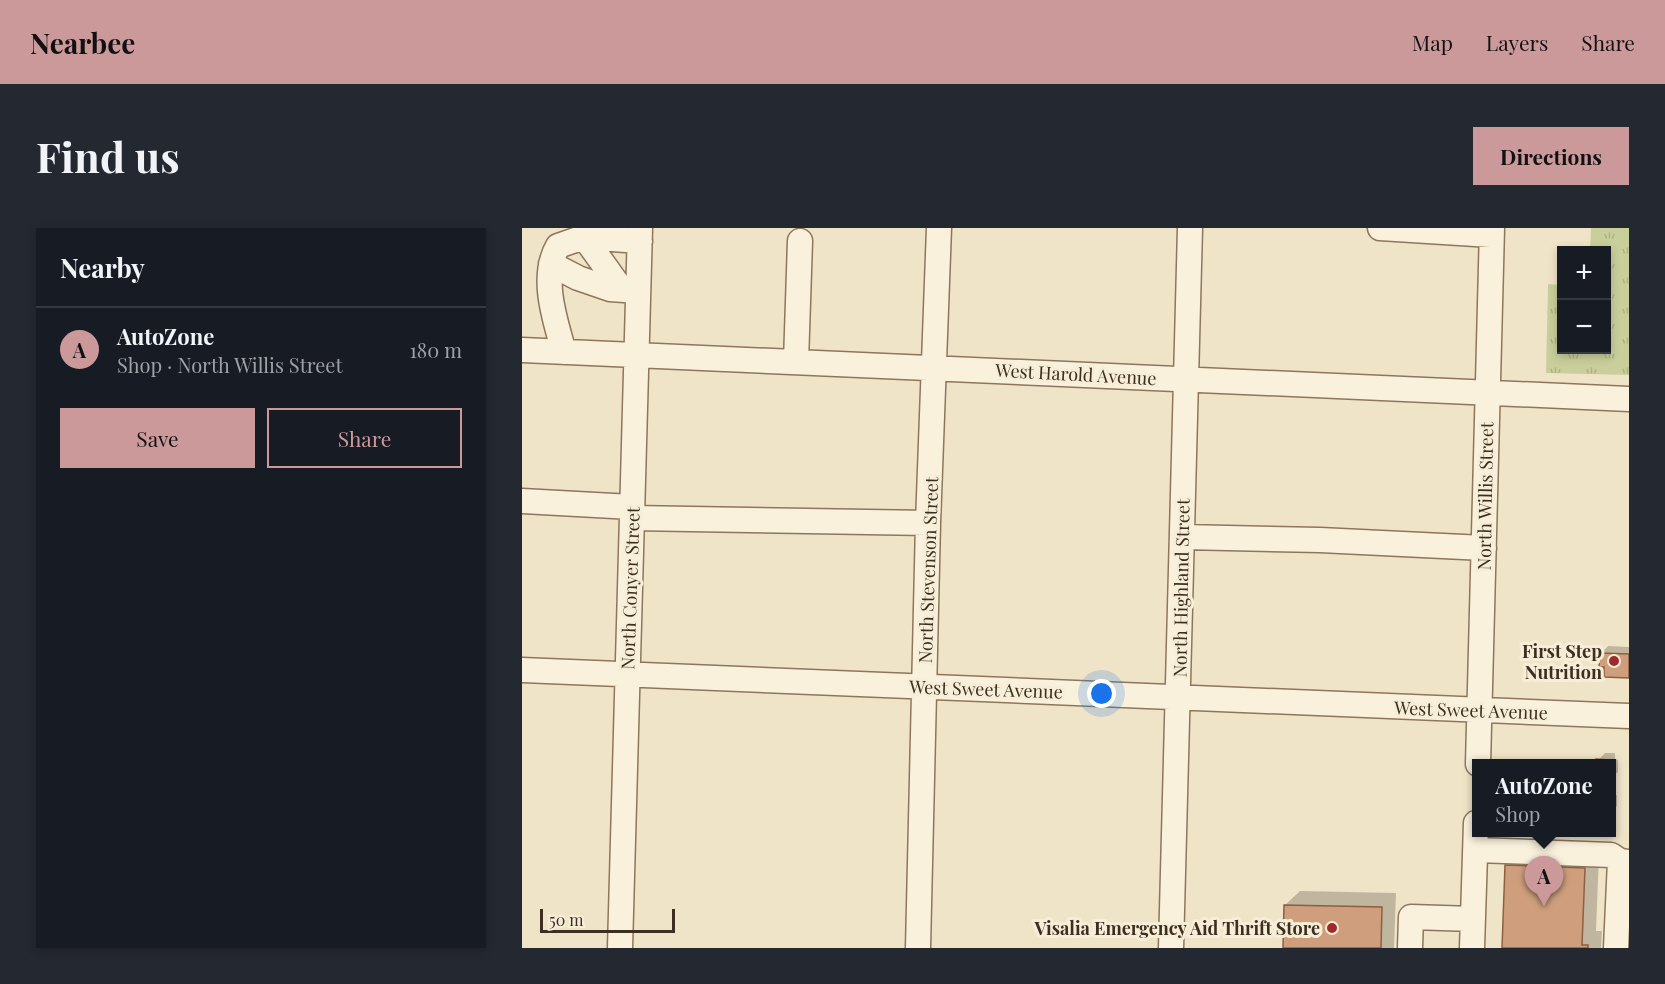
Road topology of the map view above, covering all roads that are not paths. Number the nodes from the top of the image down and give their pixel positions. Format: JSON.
{"nodes":[{"id":1,"x":939,"y":228,"type":"edge"},
{"id":2,"x":1190,"y":228,"type":"edge"},
{"id":3,"x":1380,"y":228,"type":"edge"},
{"id":4,"x":1492,"y":231,"type":"edge"},
{"id":5,"x":640,"y":235,"type":"edge"},
{"id":6,"x":584,"y":237,"type":"junction"},
{"id":7,"x":800,"y":241,"type":"dead end"},
{"id":8,"x":551,"y":264,"type":"junction"},
{"id":9,"x":630,"y":291,"type":"junction"},
{"id":10,"x":522,"y":350,"type":"edge"},
{"id":11,"x":564,"y":352,"type":"junction"},
{"id":12,"x":636,"y":356,"type":"junction"},
{"id":13,"x":796,"y":362,"type":"junction"},
{"id":14,"x":935,"y":367,"type":"junction"},
{"id":15,"x":1186,"y":379,"type":"junction"},
{"id":16,"x":1487,"y":392,"type":"junction"},
{"id":17,"x":1629,"y":399,"type":"edge"},
{"id":18,"x":522,"y":501,"type":"edge"},
{"id":19,"x":632,"y":512,"type":"junction"},
{"id":20,"x":928,"y":523,"type":"junction"},
{"id":21,"x":1183,"y":537,"type":"junction"},
{"id":22,"x":1484,"y":548,"type":"junction"},
{"id":23,"x":522,"y":670,"type":"edge"},
{"id":24,"x":627,"y":674,"type":"junction"},
{"id":25,"x":924,"y":687,"type":"junction"},
{"id":26,"x":1178,"y":697,"type":"junction"},
{"id":27,"x":1479,"y":711,"type":"junction"},
{"id":28,"x":1629,"y":716,"type":"edge"},
{"id":29,"x":1478,"y":759,"type":"edge"},
{"id":30,"x":1476,"y":837,"type":"edge"},
{"id":31,"x":1476,"y":850,"type":"junction"},
{"id":32,"x":1624,"y":862,"type":"edge"},
{"id":33,"x":1473,"y":919,"type":"junction"},
{"id":34,"x":620,"y":948,"type":"edge"},
{"id":35,"x":918,"y":948,"type":"edge"},
{"id":36,"x":1171,"y":948,"type":"edge"},
{"id":37,"x":1410,"y":948,"type":"edge"},
{"id":38,"x":1472,"y":948,"type":"edge"},
{"id":39,"x":1617,"y":948,"type":"edge"}],
"edges":[{"from":1,"to":14,"type":"street","name":"North Stevenson Street"},
{"from":2,"to":15,"type":"street","name":"North Highland Street"},
{"from":3,"to":4,"type":"street"},
{"from":4,"to":16,"type":"street","name":"North Willis Street"},
{"from":5,"to":6,"type":"street"},
{"from":5,"to":9,"type":"street","name":"North Conyer Street"},
{"from":6,"to":8,"type":"street"},
{"from":6,"to":9,"type":"street"},
{"from":7,"to":13,"type":"street"},
{"from":8,"to":9,"type":"street"},
{"from":8,"to":11,"type":"street"},
{"from":9,"to":12,"type":"street","name":"North Conyer Street"},
{"from":10,"to":11,"type":"street","name":"West Harold Avenue"},
{"from":11,"to":12,"type":"street","name":"West Harold Avenue"},
{"from":12,"to":13,"type":"street","name":"West Harold Avenue"},
{"from":12,"to":19,"type":"street","name":"North Conyer Street"},
{"from":13,"to":14,"type":"street","name":"West Harold Avenue"},
{"from":14,"to":15,"type":"street","name":"West Harold Avenue"},
{"from":14,"to":20,"type":"street","name":"North Stevenson Street"},
{"from":15,"to":16,"type":"street","name":"West Harold Avenue"},
{"from":15,"to":21,"type":"street","name":"North Highland Street"},
{"from":16,"to":17,"type":"street","name":"West Harold Avenue"},
{"from":16,"to":22,"type":"street","name":"North Willis Street"},
{"from":18,"to":19,"type":"street"},
{"from":19,"to":20,"type":"street"},
{"from":19,"to":24,"type":"street","name":"North Conyer Street"},
{"from":20,"to":25,"type":"street","name":"North Stevenson Street"},
{"from":21,"to":22,"type":"street"},
{"from":21,"to":26,"type":"street","name":"North Highland Street"},
{"from":22,"to":27,"type":"street","name":"North Willis Street"},
{"from":23,"to":24,"type":"street","name":"West Sweet Avenue"},
{"from":24,"to":25,"type":"street","name":"West Sweet Avenue"},
{"from":24,"to":34,"type":"street","name":"North Conyer Street"},
{"from":25,"to":26,"type":"street","name":"West Sweet Avenue"},
{"from":25,"to":35,"type":"street","name":"North Stevenson Street"},
{"from":26,"to":27,"type":"street","name":"West Sweet Avenue"},
{"from":26,"to":36,"type":"street","name":"North Highland Street"},
{"from":27,"to":28,"type":"street","name":"West Sweet Avenue"},
{"from":27,"to":29,"type":"street","name":"North Willis Street"},
{"from":30,"to":31,"type":"street"},
{"from":31,"to":32,"type":"street"},
{"from":31,"to":33,"type":"street"},
{"from":32,"to":39,"type":"street"},
{"from":33,"to":37,"type":"street"},
{"from":33,"to":38,"type":"street"}]}
